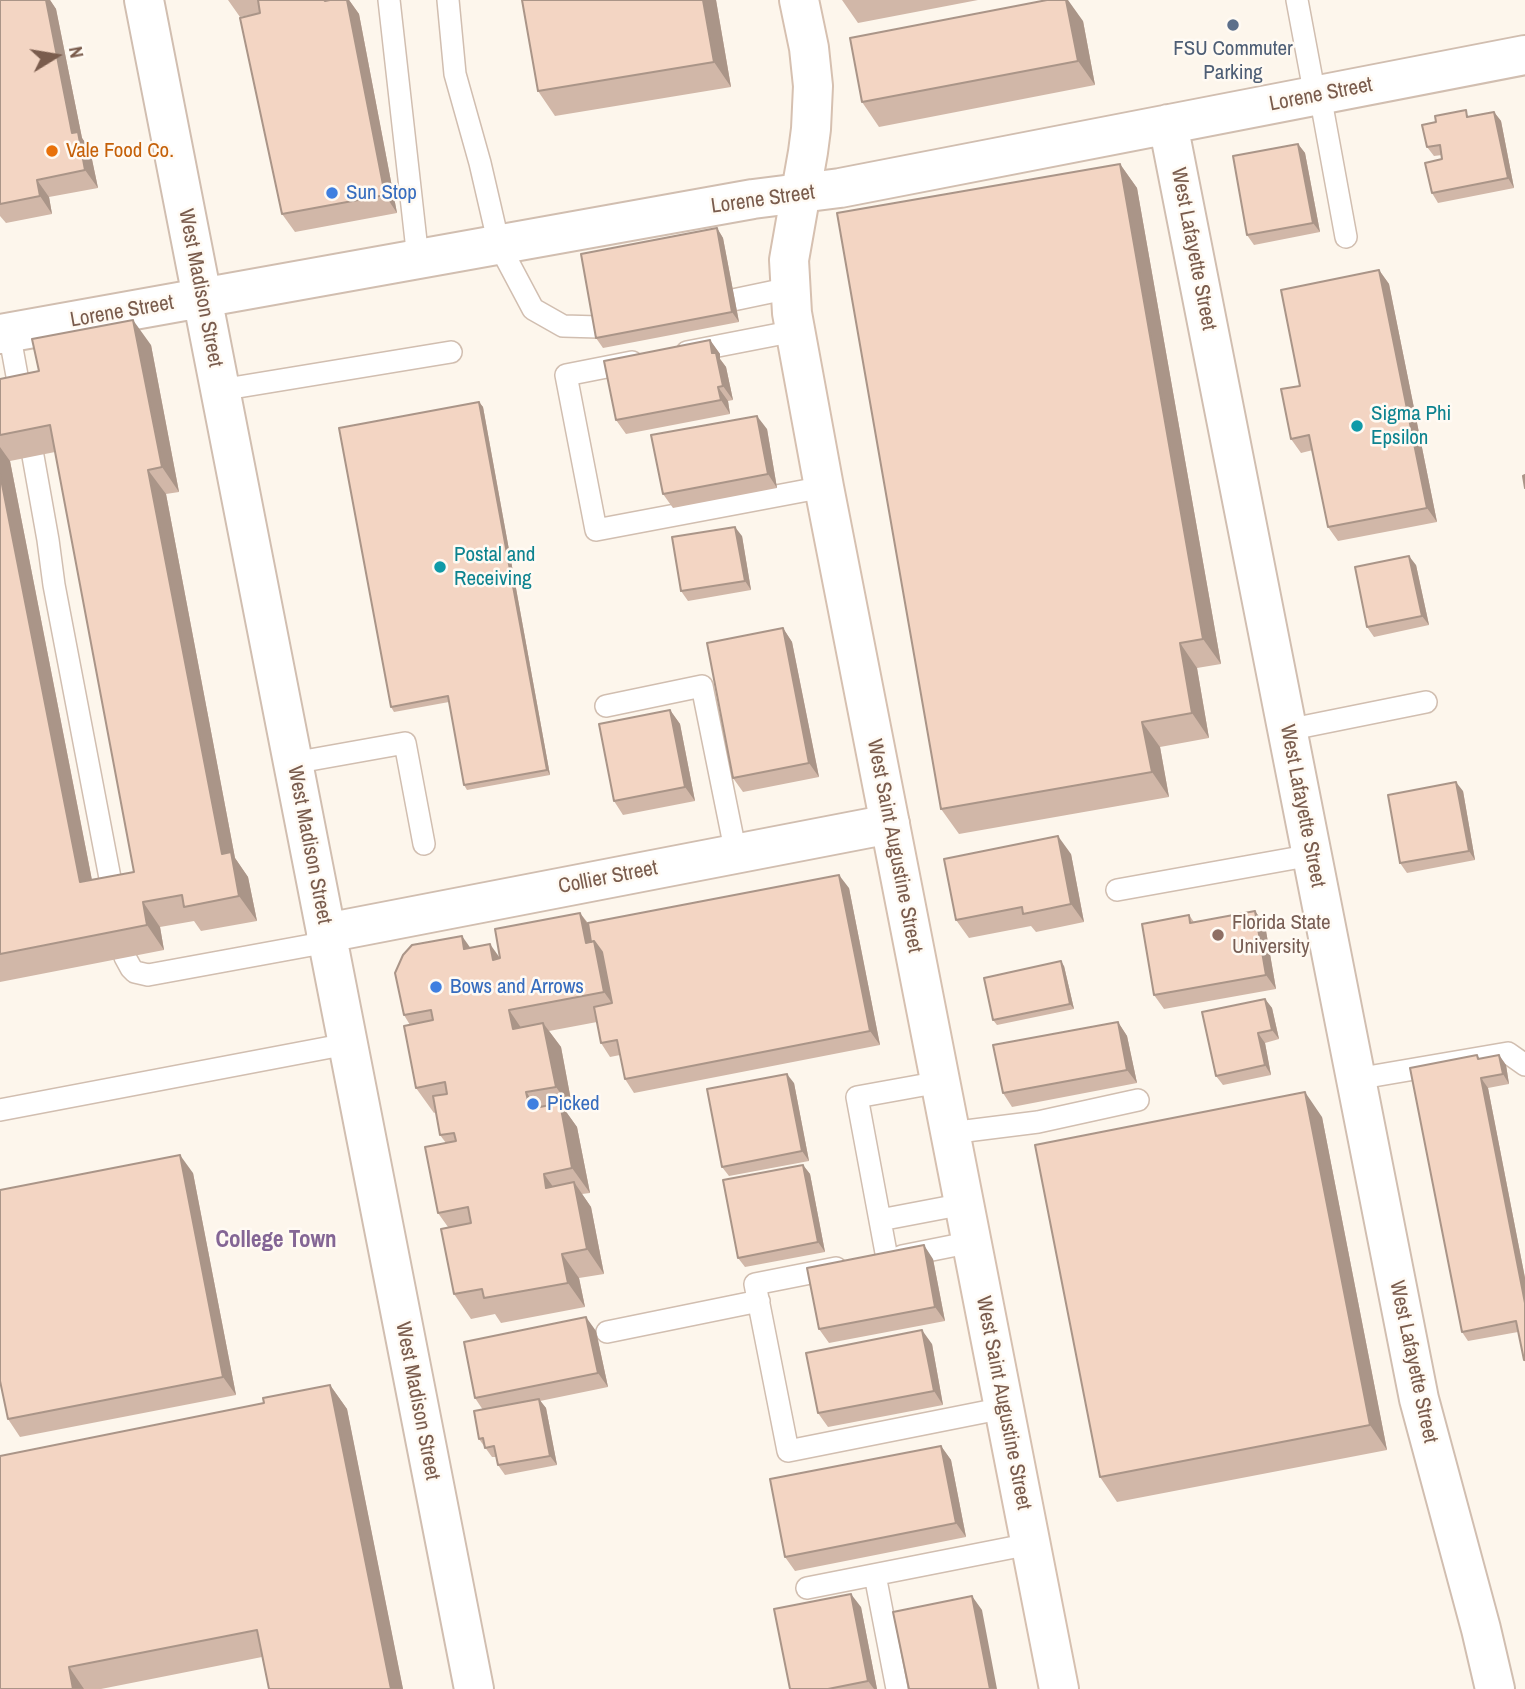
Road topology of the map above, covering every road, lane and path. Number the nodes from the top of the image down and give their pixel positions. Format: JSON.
{"nodes":[{"id":1,"x":144,"y":0,"type":"edge"},
{"id":2,"x":389,"y":0,"type":"edge"},
{"id":3,"x":448,"y":0,"type":"edge"},
{"id":4,"x":799,"y":0,"type":"edge"},
{"id":5,"x":1297,"y":0,"type":"edge"},
{"id":6,"x":1525,"y":55,"type":"edge"},
{"id":7,"x":1317,"y":95,"type":"junction"},
{"id":8,"x":1168,"y":124,"type":"junction"},
{"id":9,"x":801,"y":193,"type":"junction"},
{"id":10,"x":1346,"y":237,"type":"dead end"},
{"id":11,"x":499,"y":245,"type":"junction"},
{"id":12,"x":418,"y":259,"type":"junction"},
{"id":13,"x":790,"y":288,"type":"junction"},
{"id":14,"x":202,"y":298,"type":"junction"},
{"id":15,"x":694,"y":308,"type":"edge"},
{"id":16,"x":640,"y":319,"type":"edge"},
{"id":17,"x":796,"y":331,"type":"junction"},
{"id":18,"x":5,"y":333,"type":"edge"},
{"id":19,"x":451,"y":352,"type":"dead end"},
{"id":20,"x":674,"y":354,"type":"edge"},
{"id":21,"x":647,"y":359,"type":"edge"},
{"id":22,"x":220,"y":390,"type":"junction"},
{"id":23,"x":22,"y":403,"type":"edge"},
{"id":24,"x":33,"y":456,"type":"edge"},
{"id":25,"x":824,"y":487,"type":"junction"},
{"id":26,"x":1426,"y":702,"type":"dead end"},
{"id":27,"x":606,"y":706,"type":"dead end"},
{"id":28,"x":1287,"y":730,"type":"junction"},
{"id":29,"x":293,"y":763,"type":"junction"},
{"id":30,"x":890,"y":824,"type":"junction"},
{"id":31,"x":424,"y":844,"type":"dead end"},
{"id":32,"x":736,"y":854,"type":"junction"},
{"id":33,"x":1312,"y":855,"type":"junction"},
{"id":34,"x":1117,"y":890,"type":"dead end"},
{"id":35,"x":115,"y":904,"type":"edge"},
{"id":36,"x":327,"y":938,"type":"junction"},
{"id":37,"x":125,"y":957,"type":"edge"},
{"id":38,"x":347,"y":1044,"type":"junction"},
{"id":39,"x":1525,"y":1065,"type":"edge"},
{"id":40,"x":1356,"y":1079,"type":"junction"},
{"id":41,"x":940,"y":1082,"type":"junction"},
{"id":42,"x":1138,"y":1100,"type":"dead end"},
{"id":43,"x":0,"y":1110,"type":"edge"},
{"id":44,"x":950,"y":1133,"type":"junction"},
{"id":45,"x":964,"y":1204,"type":"junction"},
{"id":46,"x":880,"y":1220,"type":"junction"},
{"id":47,"x":972,"y":1242,"type":"junction"},
{"id":48,"x":873,"y":1261,"type":"junction"},
{"id":49,"x":759,"y":1301,"type":"junction"},
{"id":50,"x":607,"y":1332,"type":"dead end"},
{"id":51,"x":1004,"y":1408,"type":"junction"},
{"id":52,"x":1031,"y":1544,"type":"junction"},
{"id":53,"x":875,"y":1575,"type":"junction"},
{"id":54,"x":807,"y":1588,"type":"dead end"},
{"id":55,"x":474,"y":1689,"type":"edge"},
{"id":56,"x":897,"y":1689,"type":"edge"},
{"id":57,"x":1059,"y":1689,"type":"edge"},
{"id":58,"x":1495,"y":1689,"type":"edge"}],
"edges":[{"from":1,"to":14,"type":"street","name":"West Madison Street"},
{"from":2,"to":12,"type":"lane"},
{"from":3,"to":11,"type":"lane"},
{"from":4,"to":9,"type":"street","name":"West Saint Augustine Street"},
{"from":5,"to":7,"type":"lane"},
{"from":6,"to":7,"type":"street","name":"Lorene Street"},
{"from":7,"to":8,"type":"street","name":"Lorene Street"},
{"from":7,"to":10,"type":"lane"},
{"from":8,"to":9,"type":"street","name":"Lorene Street"},
{"from":8,"to":28,"type":"street","name":"West Lafayette Street"},
{"from":9,"to":11,"type":"street","name":"Lorene Street"},
{"from":9,"to":13,"type":"street","name":"West Saint Augustine Street"},
{"from":11,"to":12,"type":"street","name":"Lorene Street"},
{"from":11,"to":16,"type":"lane"},
{"from":12,"to":14,"type":"street","name":"Lorene Street"},
{"from":13,"to":15,"type":"lane"},
{"from":13,"to":17,"type":"street","name":"West Saint Augustine Street"},
{"from":14,"to":18,"type":"street","name":"Lorene Street"},
{"from":14,"to":22,"type":"street","name":"West Madison Street"},
{"from":17,"to":20,"type":"lane"},
{"from":17,"to":25,"type":"street","name":"West Saint Augustine Street"},
{"from":18,"to":23,"type":"lane"},
{"from":19,"to":22,"type":"lane"},
{"from":21,"to":25,"type":"lane"},
{"from":22,"to":29,"type":"street","name":"West Madison Street"},
{"from":24,"to":35,"type":"lane"},
{"from":25,"to":30,"type":"street","name":"West Saint Augustine Street"},
{"from":26,"to":28,"type":"lane"},
{"from":27,"to":32,"type":"lane"},
{"from":28,"to":33,"type":"street","name":"West Lafayette Street"},
{"from":29,"to":31,"type":"lane"},
{"from":29,"to":36,"type":"street","name":"West Madison Street"},
{"from":30,"to":32,"type":"street","name":"Collier Street"},
{"from":30,"to":41,"type":"street","name":"West Saint Augustine Street"},
{"from":32,"to":36,"type":"street","name":"Collier Street"},
{"from":33,"to":34,"type":"lane"},
{"from":33,"to":40,"type":"street","name":"West Lafayette Street"},
{"from":36,"to":37,"type":"lane"},
{"from":36,"to":38,"type":"street","name":"West Madison Street"},
{"from":38,"to":43,"type":"lane"},
{"from":38,"to":55,"type":"street","name":"West Madison Street"},
{"from":39,"to":40,"type":"lane"},
{"from":40,"to":58,"type":"street","name":"West Lafayette Street"},
{"from":41,"to":44,"type":"street","name":"West Saint Augustine Street"},
{"from":41,"to":46,"type":"lane"},
{"from":42,"to":44,"type":"lane"},
{"from":44,"to":45,"type":"street","name":"West Saint Augustine Street"},
{"from":45,"to":46,"type":"lane"},
{"from":45,"to":47,"type":"street","name":"West Saint Augustine Street"},
{"from":46,"to":48,"type":"lane"},
{"from":47,"to":48,"type":"lane"},
{"from":47,"to":51,"type":"street","name":"West Saint Augustine Street"},
{"from":48,"to":49,"type":"lane"},
{"from":49,"to":50,"type":"lane"},
{"from":49,"to":51,"type":"lane"},
{"from":51,"to":52,"type":"street","name":"West Saint Augustine Street"},
{"from":52,"to":53,"type":"lane"},
{"from":52,"to":57,"type":"street","name":"West Saint Augustine Street"},
{"from":53,"to":54,"type":"lane"},
{"from":53,"to":56,"type":"lane"}]}
